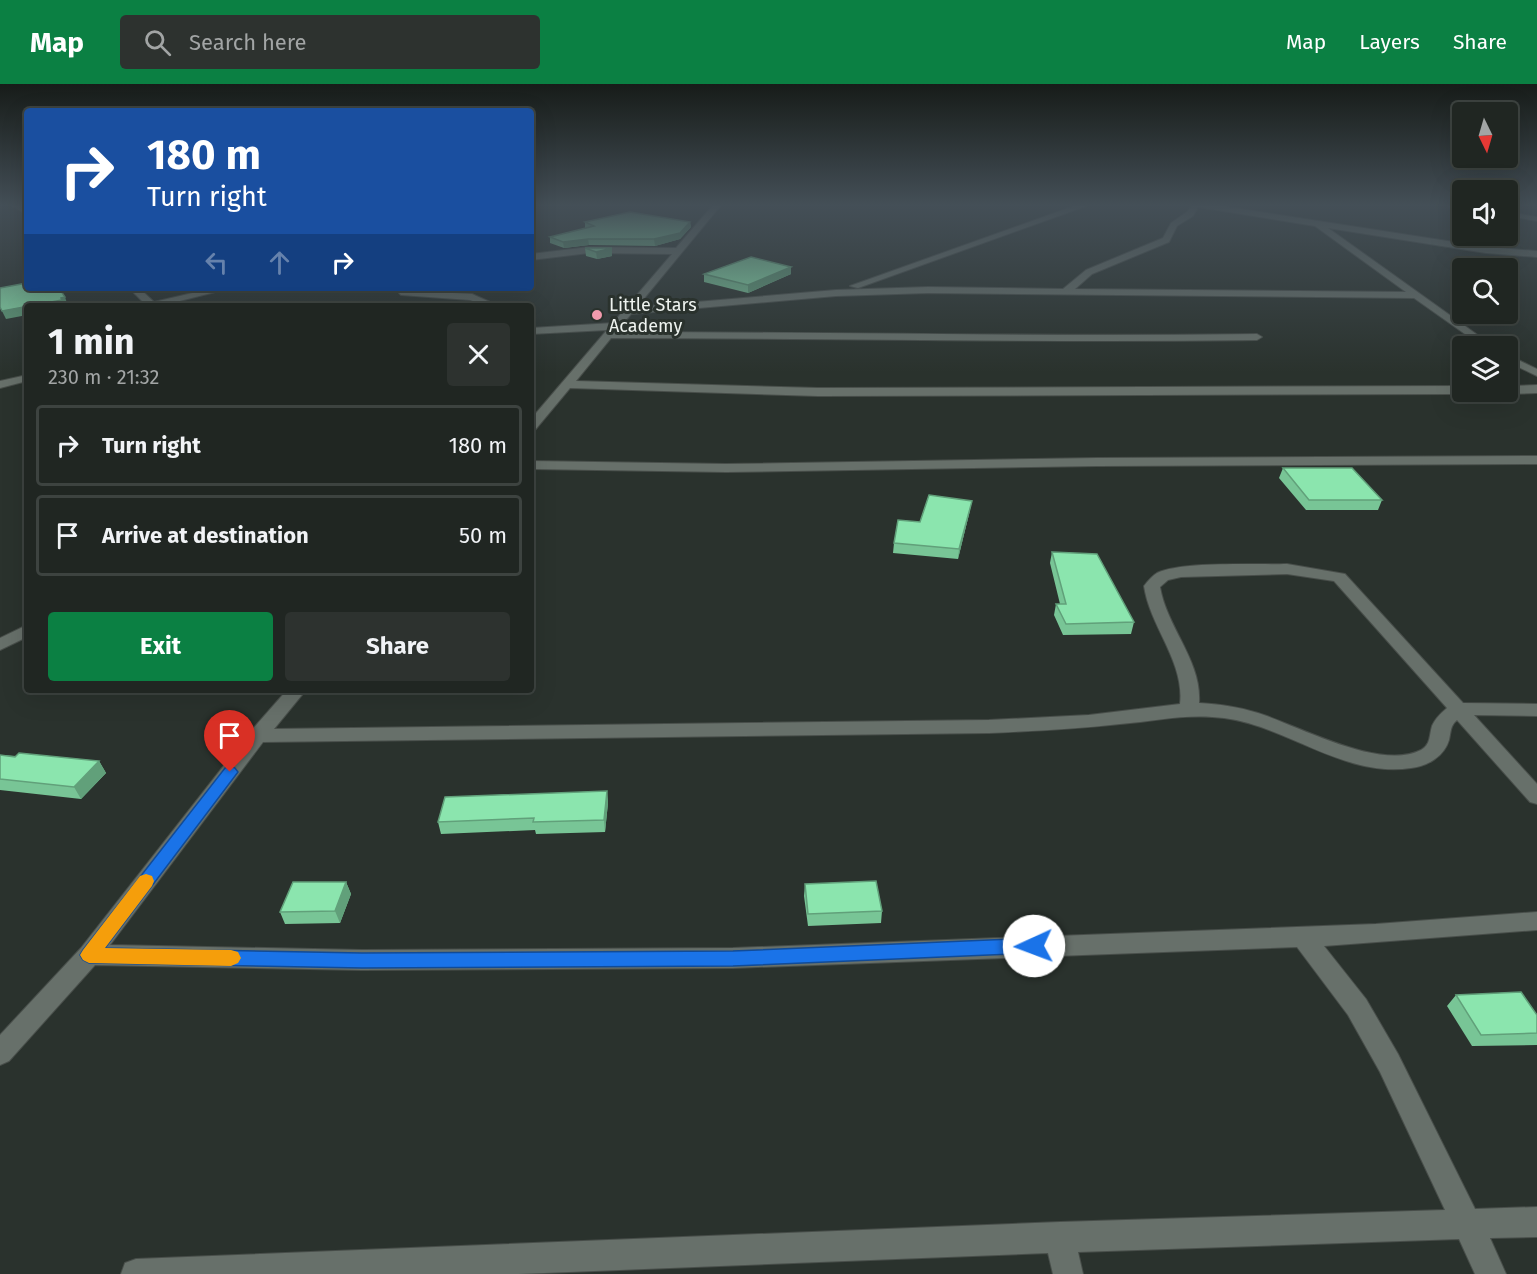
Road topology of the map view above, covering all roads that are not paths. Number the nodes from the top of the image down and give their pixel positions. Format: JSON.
{"nodes":[{"id":1,"x":671,"y":261,"type":"edge"},
{"id":2,"x":927,"y":261,"type":"edge"},
{"id":3,"x":1117,"y":261,"type":"edge"},
{"id":4,"x":1369,"y":261,"type":"edge"},
{"id":5,"x":137,"y":291,"type":"edge"},
{"id":6,"x":213,"y":291,"type":"edge"},
{"id":7,"x":407,"y":291,"type":"edge"},
{"id":8,"x":1066,"y":291,"type":"junction"},
{"id":9,"x":836,"y":293,"type":"junction"},
{"id":10,"x":1418,"y":295,"type":"junction"},
{"id":11,"x":151,"y":303,"type":"edge"},
{"id":12,"x":162,"y":303,"type":"edge"},
{"id":13,"x":487,"y":303,"type":"edge"},
{"id":14,"x":628,"y":311,"type":"junction"},
{"id":15,"x":613,"y":330,"type":"junction"},
{"id":16,"x":534,"y":331,"type":"edge"},
{"id":17,"x":1474,"y":336,"type":"edge"},
{"id":18,"x":1257,"y":337,"type":"dead end"},
{"id":19,"x":1518,"y":363,"type":"edge"},
{"id":20,"x":1537,"y":373,"type":"edge"},
{"id":21,"x":24,"y":379,"type":"edge"},
{"id":22,"x":567,"y":384,"type":"junction"},
{"id":23,"x":0,"y":385,"type":"edge"},
{"id":24,"x":1537,"y":389,"type":"edge"},
{"id":25,"x":1452,"y":390,"type":"edge"},
{"id":26,"x":1518,"y":390,"type":"edge"},
{"id":27,"x":534,"y":423,"type":"edge"},
{"id":28,"x":1537,"y":460,"type":"edge"},
{"id":29,"x":534,"y":465,"type":"edge"},
{"id":30,"x":24,"y":632,"type":"edge"},
{"id":31,"x":0,"y":645,"type":"edge"},
{"id":32,"x":294,"y":693,"type":"edge"},
{"id":33,"x":1189,"y":709,"type":"junction"},
{"id":34,"x":1457,"y":709,"type":"junction"},
{"id":35,"x":1537,"y":710,"type":"edge"},
{"id":36,"x":258,"y":736,"type":"junction"},
{"id":37,"x":1537,"y":797,"type":"edge"},
{"id":38,"x":1537,"y":921,"type":"edge"},
{"id":39,"x":1304,"y":937,"type":"junction"},
{"id":40,"x":89,"y":955,"type":"junction"},
{"id":41,"x":0,"y":1053,"type":"edge"},
{"id":42,"x":1537,"y":1222,"type":"edge"},
{"id":43,"x":1467,"y":1224,"type":"junction"},
{"id":44,"x":1060,"y":1238,"type":"junction"},
{"id":45,"x":136,"y":1274,"type":"edge"},
{"id":46,"x":1068,"y":1274,"type":"edge"},
{"id":47,"x":1491,"y":1274,"type":"edge"}],
"edges":[{"from":1,"to":14,"type":"street"},
{"from":2,"to":9,"type":"street"},
{"from":3,"to":8,"type":"street"},
{"from":4,"to":10,"type":"street"},
{"from":5,"to":11,"type":"street"},
{"from":6,"to":12,"type":"street"},
{"from":7,"to":13,"type":"street"},
{"from":8,"to":9,"type":"street"},
{"from":8,"to":10,"type":"street"},
{"from":9,"to":14,"type":"street"},
{"from":10,"to":17,"type":"street"},
{"from":14,"to":15,"type":"street"},
{"from":15,"to":16,"type":"street"},
{"from":15,"to":18,"type":"street"},
{"from":15,"to":22,"type":"street"},
{"from":19,"to":20,"type":"street"},
{"from":21,"to":23,"type":"street"},
{"from":22,"to":25,"type":"street"},
{"from":22,"to":27,"type":"street"},
{"from":24,"to":26,"type":"street"},
{"from":28,"to":29,"type":"street"},
{"from":30,"to":31,"type":"street"},
{"from":32,"to":36,"type":"street"},
{"from":33,"to":34,"type":"street"},
{"from":33,"to":34,"type":"street"},
{"from":33,"to":36,"type":"street"},
{"from":34,"to":35,"type":"street"},
{"from":34,"to":37,"type":"street"},
{"from":36,"to":40,"type":"street"},
{"from":38,"to":39,"type":"street"},
{"from":39,"to":40,"type":"street"},
{"from":39,"to":43,"type":"street"},
{"from":40,"to":41,"type":"street"},
{"from":42,"to":43,"type":"street"},
{"from":43,"to":44,"type":"street"},
{"from":43,"to":47,"type":"street"},
{"from":44,"to":45,"type":"street"},
{"from":44,"to":46,"type":"street"}]}
